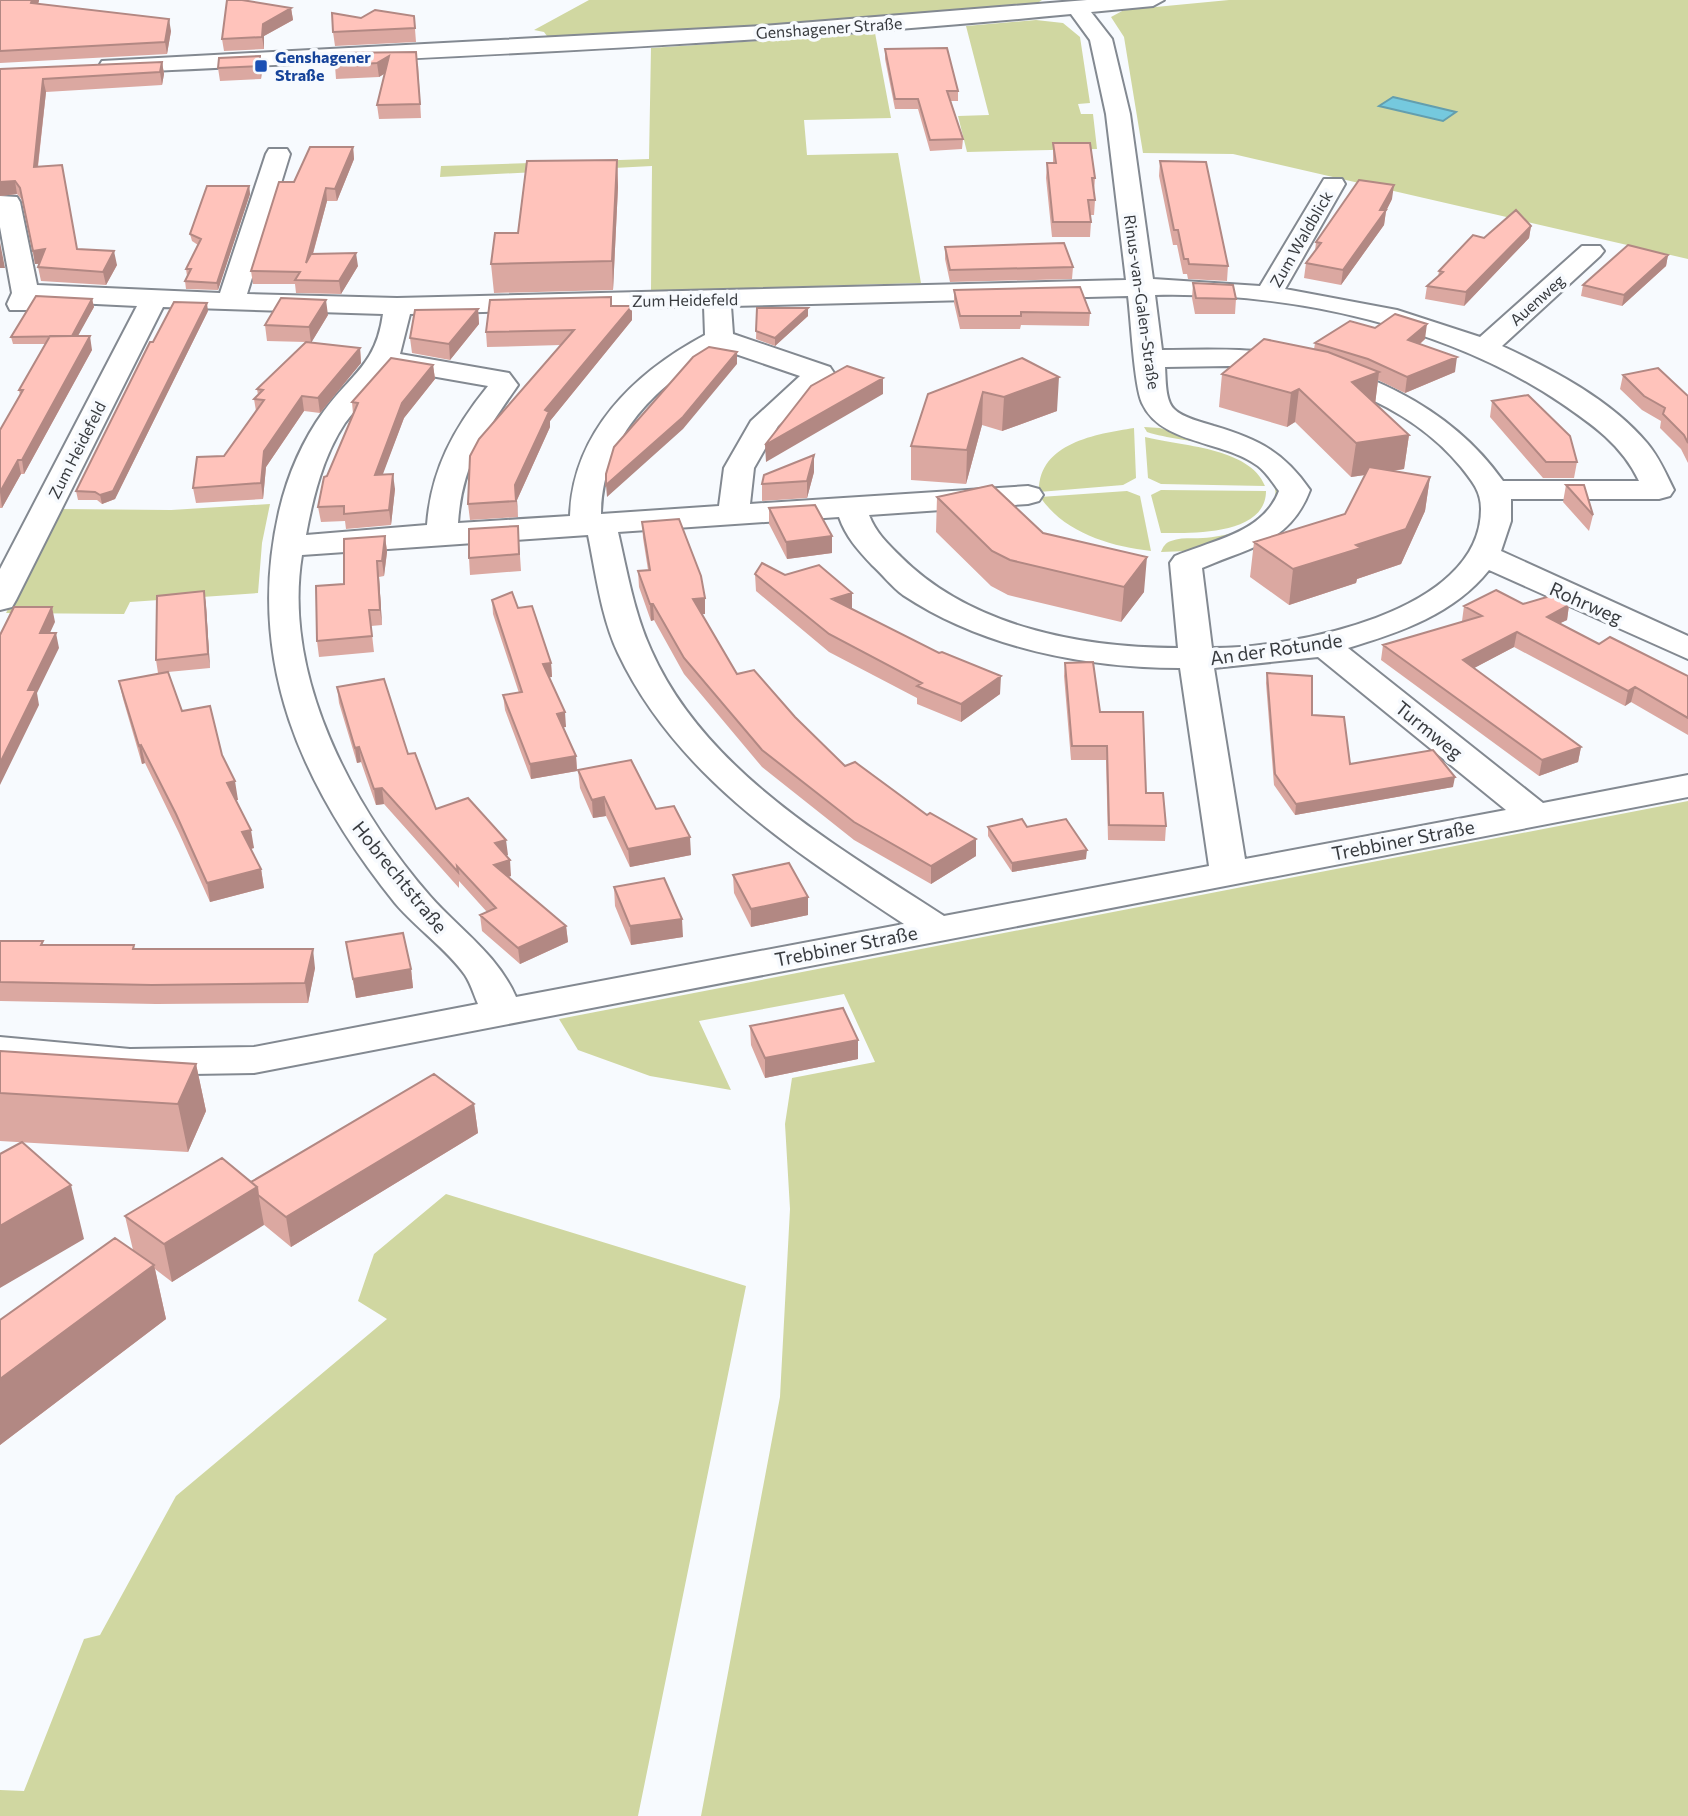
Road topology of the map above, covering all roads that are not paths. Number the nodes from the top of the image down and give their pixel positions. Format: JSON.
{"nodes":[{"id":1,"x":1153,"y":0,"type":"edge"},
{"id":2,"x":1077,"y":8,"type":"junction"},
{"id":3,"x":89,"y":68,"type":"edge"},
{"id":4,"x":278,"y":154,"type":"dead end"},
{"id":5,"x":1333,"y":184,"type":"dead end"},
{"id":6,"x":8,"y":202,"type":"dead end"},
{"id":7,"x":1591,"y":251,"type":"dead end"},
{"id":8,"x":1139,"y":287,"type":"junction"},
{"id":9,"x":1269,"y":293,"type":"junction"},
{"id":10,"x":154,"y":299,"type":"junction"},
{"id":11,"x":717,"y":299,"type":"junction"},
{"id":12,"x":231,"y":301,"type":"junction"},
{"id":13,"x":397,"y":306,"type":"junction"},
{"id":14,"x":719,"y":339,"type":"junction"},
{"id":15,"x":1483,"y":349,"type":"junction"},
{"id":16,"x":1149,"y":359,"type":"junction"},
{"id":17,"x":386,"y":360,"type":"junction"},
{"id":18,"x":1494,"y":490,"type":"junction"},
{"id":19,"x":1028,"y":495,"type":"dead end"},
{"id":20,"x":851,"y":507,"type":"junction"},
{"id":21,"x":733,"y":515,"type":"junction"},
{"id":22,"x":593,"y":526,"type":"junction"},
{"id":23,"x":442,"y":534,"type":"junction"},
{"id":24,"x":288,"y":548,"type":"junction"},
{"id":25,"x":1485,"y":556,"type":"junction"},
{"id":26,"x":0,"y":600,"type":"edge"},
{"id":27,"x":1324,"y":646,"type":"junction"},
{"id":28,"x":1688,"y":649,"type":"edge"},
{"id":29,"x":1196,"y":659,"type":"junction"},
{"id":30,"x":1688,"y":786,"type":"edge"},
{"id":31,"x":1534,"y":814,"type":"junction"},
{"id":32,"x":1229,"y":874,"type":"junction"},
{"id":33,"x":938,"y":929,"type":"junction"},
{"id":34,"x":502,"y":1012,"type":"junction"},
{"id":35,"x":0,"y":1050,"type":"edge"}],
"edges":[{"from":1,"to":2,"type":"street","name":"Genshagener Straße"},
{"from":2,"to":3,"type":"street","name":"Genshagener Straße"},
{"from":2,"to":8,"type":"street","name":"Rinus-van-Galen-Straße"},
{"from":4,"to":12,"type":"street"},
{"from":5,"to":9,"type":"street","name":"Zum Waldblick"},
{"from":6,"to":10,"type":"street","name":"Zum Heidefeld"},
{"from":7,"to":15,"type":"street","name":"Auenweg"},
{"from":8,"to":9,"type":"street","name":"Zum Heidefeld"},
{"from":8,"to":11,"type":"street","name":"Zum Heidefeld"},
{"from":8,"to":16,"type":"street","name":"Rinus-van-Galen-Straße"},
{"from":9,"to":15,"type":"street","name":"Zum Heidefeld"},
{"from":10,"to":12,"type":"street","name":"Zum Heidefeld"},
{"from":10,"to":26,"type":"street","name":"Zum Heidefeld"},
{"from":11,"to":13,"type":"street","name":"Zum Heidefeld"},
{"from":11,"to":14,"type":"street"},
{"from":12,"to":13,"type":"street","name":"Zum Heidefeld"},
{"from":13,"to":17,"type":"street","name":"Hobrechtstraße"},
{"from":14,"to":21,"type":"street"},
{"from":14,"to":22,"type":"street"},
{"from":15,"to":18,"type":"street","name":"Zum Heidefeld"},
{"from":16,"to":18,"type":"street"},
{"from":16,"to":29,"type":"street","name":"Rinus-van-Galen-Straße"},
{"from":17,"to":23,"type":"street"},
{"from":17,"to":24,"type":"street","name":"Hobrechtstraße"},
{"from":18,"to":25,"type":"street","name":"An der Rotunde"},
{"from":19,"to":20,"type":"street"},
{"from":20,"to":21,"type":"street"},
{"from":20,"to":29,"type":"street","name":"An der Rotunde"},
{"from":21,"to":22,"type":"street"},
{"from":22,"to":23,"type":"street"},
{"from":22,"to":33,"type":"street"},
{"from":23,"to":24,"type":"street"},
{"from":24,"to":34,"type":"street","name":"Hobrechtstraße"},
{"from":25,"to":27,"type":"street","name":"An der Rotunde"},
{"from":25,"to":28,"type":"street","name":"Rohrweg"},
{"from":27,"to":29,"type":"street","name":"An der Rotunde"},
{"from":27,"to":31,"type":"street","name":"Turmweg"},
{"from":29,"to":32,"type":"street","name":"Rinus-van-Galen-Straße"},
{"from":30,"to":31,"type":"street","name":"Trebbiner Straße"},
{"from":31,"to":32,"type":"street","name":"Trebbiner Straße"},
{"from":32,"to":33,"type":"street","name":"Trebbiner Straße"},
{"from":33,"to":34,"type":"street","name":"Trebbiner Straße"},
{"from":34,"to":35,"type":"street","name":"Trebbiner Straße"}]}
